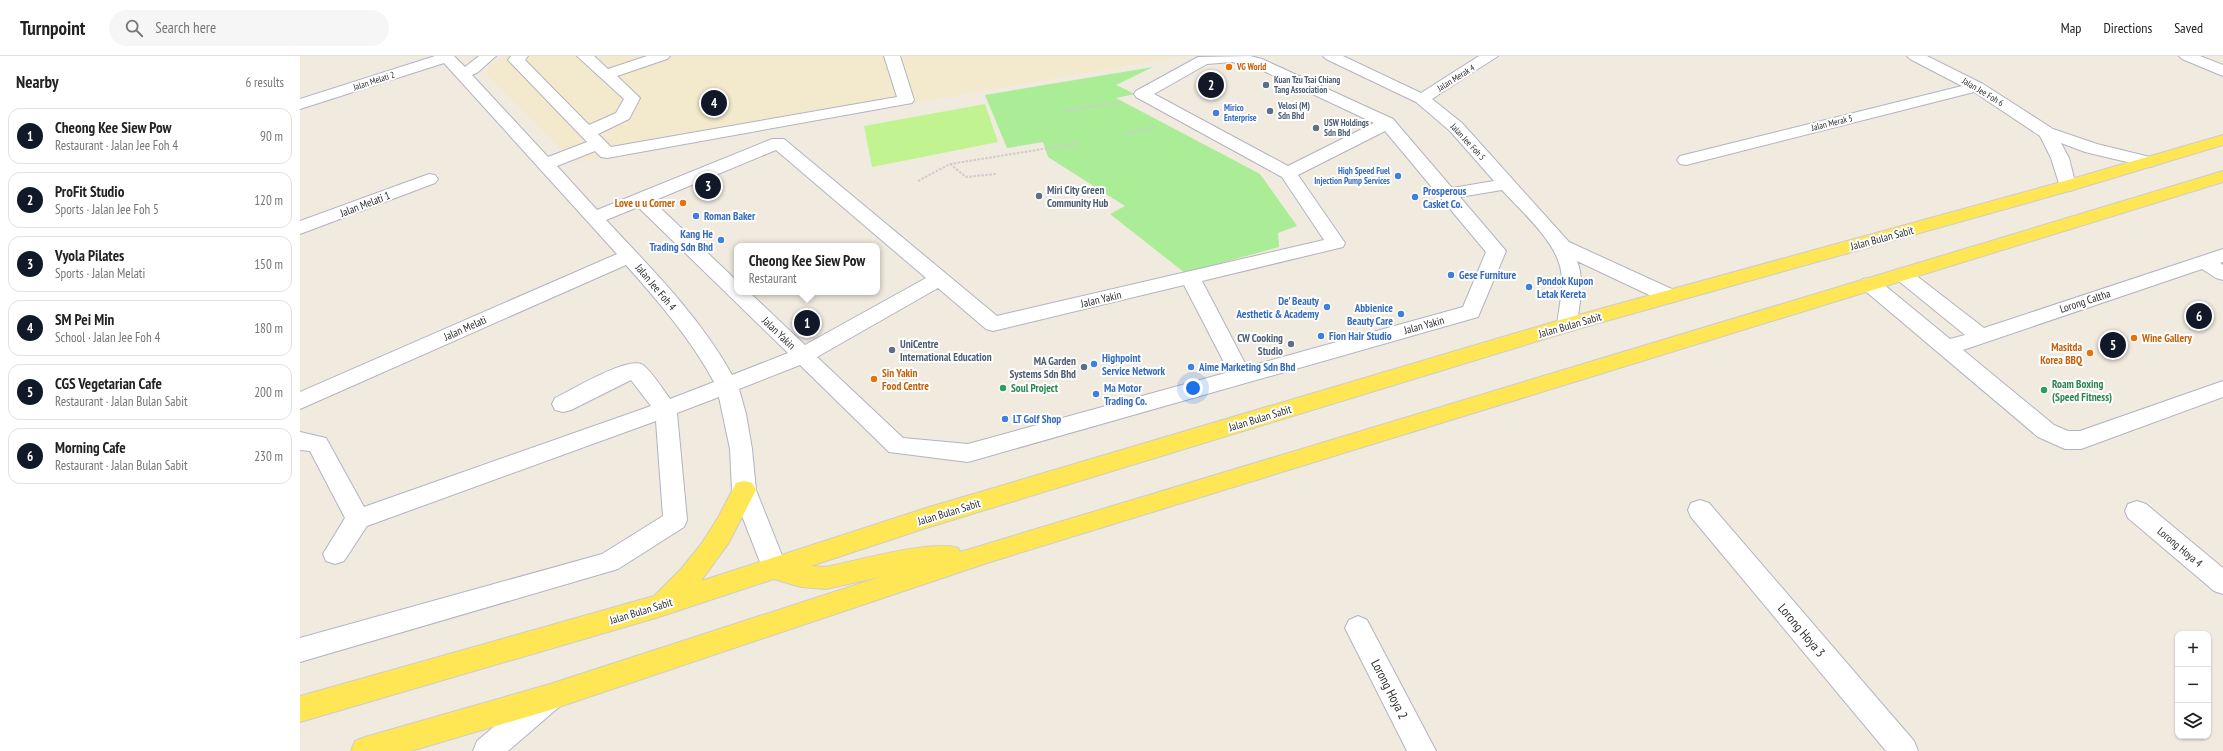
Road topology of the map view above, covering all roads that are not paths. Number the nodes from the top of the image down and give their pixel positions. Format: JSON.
{"nodes":[{"id":1,"x":447,"y":56,"type":"edge"},
{"id":2,"x":488,"y":56,"type":"edge"},
{"id":3,"x":520,"y":56,"type":"edge"},
{"id":4,"x":586,"y":56,"type":"edge"},
{"id":5,"x":658,"y":56,"type":"edge"},
{"id":6,"x":892,"y":56,"type":"edge"},
{"id":7,"x":1331,"y":56,"type":"edge"},
{"id":8,"x":1490,"y":56,"type":"edge"},
{"id":9,"x":1915,"y":56,"type":"edge"},
{"id":10,"x":2187,"y":56,"type":"edge"},
{"id":11,"x":1263,"y":59,"type":"edge"},
{"id":12,"x":2223,"y":71,"type":"edge"},
{"id":13,"x":462,"y":74,"type":"junction"},
{"id":14,"x":607,"y":74,"type":"junction"},
{"id":15,"x":1977,"y":87,"type":"junction"},
{"id":16,"x":1422,"y":99,"type":"junction"},
{"id":17,"x":300,"y":104,"type":"edge"},
{"id":18,"x":1387,"y":123,"type":"junction"},
{"id":19,"x":2047,"y":133,"type":"junction"},
{"id":20,"x":592,"y":138,"type":"junction"},
{"id":21,"x":2223,"y":140,"type":"edge"},
{"id":22,"x":1686,"y":160,"type":"dead end"},
{"id":23,"x":2148,"y":162,"type":"junction"},
{"id":24,"x":544,"y":165,"type":"junction"},
{"id":25,"x":1288,"y":173,"type":"junction"},
{"id":26,"x":2223,"y":176,"type":"edge"},
{"id":27,"x":429,"y":179,"type":"dead end"},
{"id":28,"x":1506,"y":184,"type":"junction"},
{"id":29,"x":2067,"y":186,"type":"junction"},
{"id":30,"x":1448,"y":194,"type":"junction"},
{"id":31,"x":641,"y":200,"type":"junction"},
{"id":32,"x":594,"y":218,"type":"junction"},
{"id":33,"x":300,"y":228,"type":"edge"},
{"id":34,"x":1562,"y":246,"type":"junction"},
{"id":35,"x":2223,"y":255,"type":"edge"},
{"id":36,"x":629,"y":256,"type":"junction"},
{"id":37,"x":2204,"y":261,"type":"junction"},
{"id":38,"x":1902,"y":274,"type":"junction"},
{"id":39,"x":2223,"y":274,"type":"edge"},
{"id":40,"x":1190,"y":277,"type":"junction"},
{"id":41,"x":939,"y":279,"type":"junction"},
{"id":42,"x":1870,"y":284,"type":"junction"},
{"id":43,"x":734,"y":290,"type":"edge"},
{"id":44,"x":739,"y":295,"type":"edge"},
{"id":45,"x":1669,"y":296,"type":"junction"},
{"id":46,"x":1567,"y":325,"type":"junction"},
{"id":47,"x":1980,"y":336,"type":"junction"},
{"id":48,"x":1947,"y":348,"type":"junction"},
{"id":49,"x":802,"y":356,"type":"junction"},
{"id":50,"x":1241,"y":375,"type":"junction"},
{"id":51,"x":727,"y":386,"type":"junction"},
{"id":52,"x":2223,"y":389,"type":"edge"},
{"id":53,"x":300,"y":401,"type":"edge"},
{"id":54,"x":563,"y":404,"type":"dead end"},
{"id":55,"x":666,"y":409,"type":"junction"},
{"id":56,"x":300,"y":441,"type":"edge"},
{"id":57,"x":744,"y":490,"type":"junction"},
{"id":58,"x":1700,"y":510,"type":"dead end"},
{"id":59,"x":2137,"y":511,"type":"dead end"},
{"id":60,"x":358,"y":519,"type":"junction"},
{"id":61,"x":986,"y":553,"type":"junction"},
{"id":62,"x":335,"y":554,"type":"dead end"},
{"id":63,"x":774,"y":568,"type":"junction"},
{"id":64,"x":2223,"y":583,"type":"edge"},
{"id":65,"x":659,"y":606,"type":"junction"},
{"id":66,"x":1358,"y":628,"type":"dead end"},
{"id":67,"x":300,"y":650,"type":"edge"},
{"id":68,"x":550,"y":697,"type":"junction"},
{"id":69,"x":300,"y":709,"type":"edge"},
{"id":70,"x":365,"y":751,"type":"edge"},
{"id":71,"x":487,"y":751,"type":"edge"},
{"id":72,"x":1422,"y":751,"type":"edge"},
{"id":73,"x":1904,"y":751,"type":"edge"}],
"edges":[{"from":1,"to":13,"type":"street","name":"Jalan Jee Foh 4"},
{"from":1,"to":17,"type":"street","name":"Jalan Melati 2"},
{"from":2,"to":13,"type":"street"},
{"from":3,"to":20,"type":"street"},
{"from":4,"to":14,"type":"street"},
{"from":5,"to":14,"type":"street"},
{"from":6,"to":20,"type":"street"},
{"from":7,"to":16,"type":"street","name":"Jalan Jee Foh 5"},
{"from":8,"to":16,"type":"street","name":"Jalan Merak 4"},
{"from":9,"to":15,"type":"street","name":"Jalan Jee Foh 6"},
{"from":10,"to":12,"type":"street"},
{"from":11,"to":18,"type":"street","name":"Jalan Yakin"},
{"from":11,"to":25,"type":"street","name":"Jalan Yakin"},
{"from":13,"to":24,"type":"street","name":"Jalan Jee Foh 4"},
{"from":14,"to":20,"type":"street"},
{"from":15,"to":19,"type":"street","name":"Jalan Jee Foh 6"},
{"from":15,"to":22,"type":"street","name":"Jalan Merak 5"},
{"from":16,"to":28,"type":"street","name":"Jalan Jee Foh 5"},
{"from":18,"to":25,"type":"street"},
{"from":18,"to":30,"type":"street","name":"Jalan Yakin"},
{"from":19,"to":23,"type":"street","name":"Jalan Jee Foh 6"},
{"from":19,"to":29,"type":"street","name":"Jalan Jee Foh 6"},
{"from":20,"to":24,"type":"street"},
{"from":21,"to":23,"type":"main road","name":"Jalan Bulan Sabit"},
{"from":23,"to":29,"type":"main road","name":"Jalan Bulan Sabit"},
{"from":24,"to":32,"type":"street","name":"Jalan Jee Foh 4"},
{"from":25,"to":40,"type":"street","name":"Jalan Yakin"},
{"from":26,"to":38,"type":"main road"},
{"from":27,"to":33,"type":"street","name":"Jalan Melati 1"},
{"from":28,"to":30,"type":"street"},
{"from":28,"to":34,"type":"street","name":"Jalan Jee Foh 5"},
{"from":29,"to":45,"type":"main road","name":"Jalan Bulan Sabit"},
{"from":30,"to":50,"type":"street","name":"Jalan Yakin"},
{"from":31,"to":32,"type":"street"},
{"from":31,"to":41,"type":"street","name":"Jalan Yakin"},
{"from":31,"to":43,"type":"street","name":"Jalan Yakin"},
{"from":32,"to":36,"type":"street","name":"Jalan Jee Foh 4"},
{"from":34,"to":45,"type":"street","name":"Jalan Jee Foh 5"},
{"from":34,"to":46,"type":"street","name":"Jalan Jee Foh 5"},
{"from":35,"to":37,"type":"street","name":"Lorong Caltha"},
{"from":36,"to":51,"type":"street","name":"Jalan Jee Foh 4"},
{"from":36,"to":53,"type":"street","name":"Jalan Melati"},
{"from":37,"to":39,"type":"street"},
{"from":37,"to":47,"type":"street","name":"Lorong Caltha"},
{"from":38,"to":42,"type":"main road"},
{"from":38,"to":47,"type":"street"},
{"from":40,"to":41,"type":"street","name":"Jalan Yakin"},
{"from":40,"to":50,"type":"street"},
{"from":41,"to":49,"type":"street"},
{"from":42,"to":48,"type":"street"},
{"from":42,"to":61,"type":"main road"},
{"from":44,"to":49,"type":"street","name":"Jalan Yakin"},
{"from":45,"to":46,"type":"main road","name":"Jalan Bulan Sabit"},
{"from":46,"to":63,"type":"main road","name":"Jalan Bulan Sabit"},
{"from":47,"to":48,"type":"street","name":"Lorong Caltha"},
{"from":48,"to":52,"type":"street"},
{"from":49,"to":50,"type":"street","name":"Jalan Yakin"},
{"from":49,"to":51,"type":"street"},
{"from":51,"to":55,"type":"street"},
{"from":51,"to":57,"type":"street","name":"Jalan Jee Foh 4"},
{"from":54,"to":55,"type":"street"},
{"from":55,"to":60,"type":"street"},
{"from":55,"to":67,"type":"street"},
{"from":56,"to":60,"type":"street"},
{"from":57,"to":63,"type":"street","name":"Jalan Jee Foh 4"},
{"from":57,"to":65,"type":"main road"},
{"from":58,"to":73,"type":"street","name":"Lorong Hoya 3"},
{"from":59,"to":64,"type":"street","name":"Lorong Hoya 4"},
{"from":60,"to":62,"type":"street"},
{"from":61,"to":63,"type":"main road"},
{"from":61,"to":68,"type":"main road"},
{"from":63,"to":65,"type":"main road","name":"Jalan Bulan Sabit"},
{"from":65,"to":69,"type":"main road","name":"Jalan Bulan Sabit"},
{"from":66,"to":72,"type":"street","name":"Lorong Hoya 2"},
{"from":68,"to":70,"type":"main road"},
{"from":68,"to":71,"type":"street"}]}
